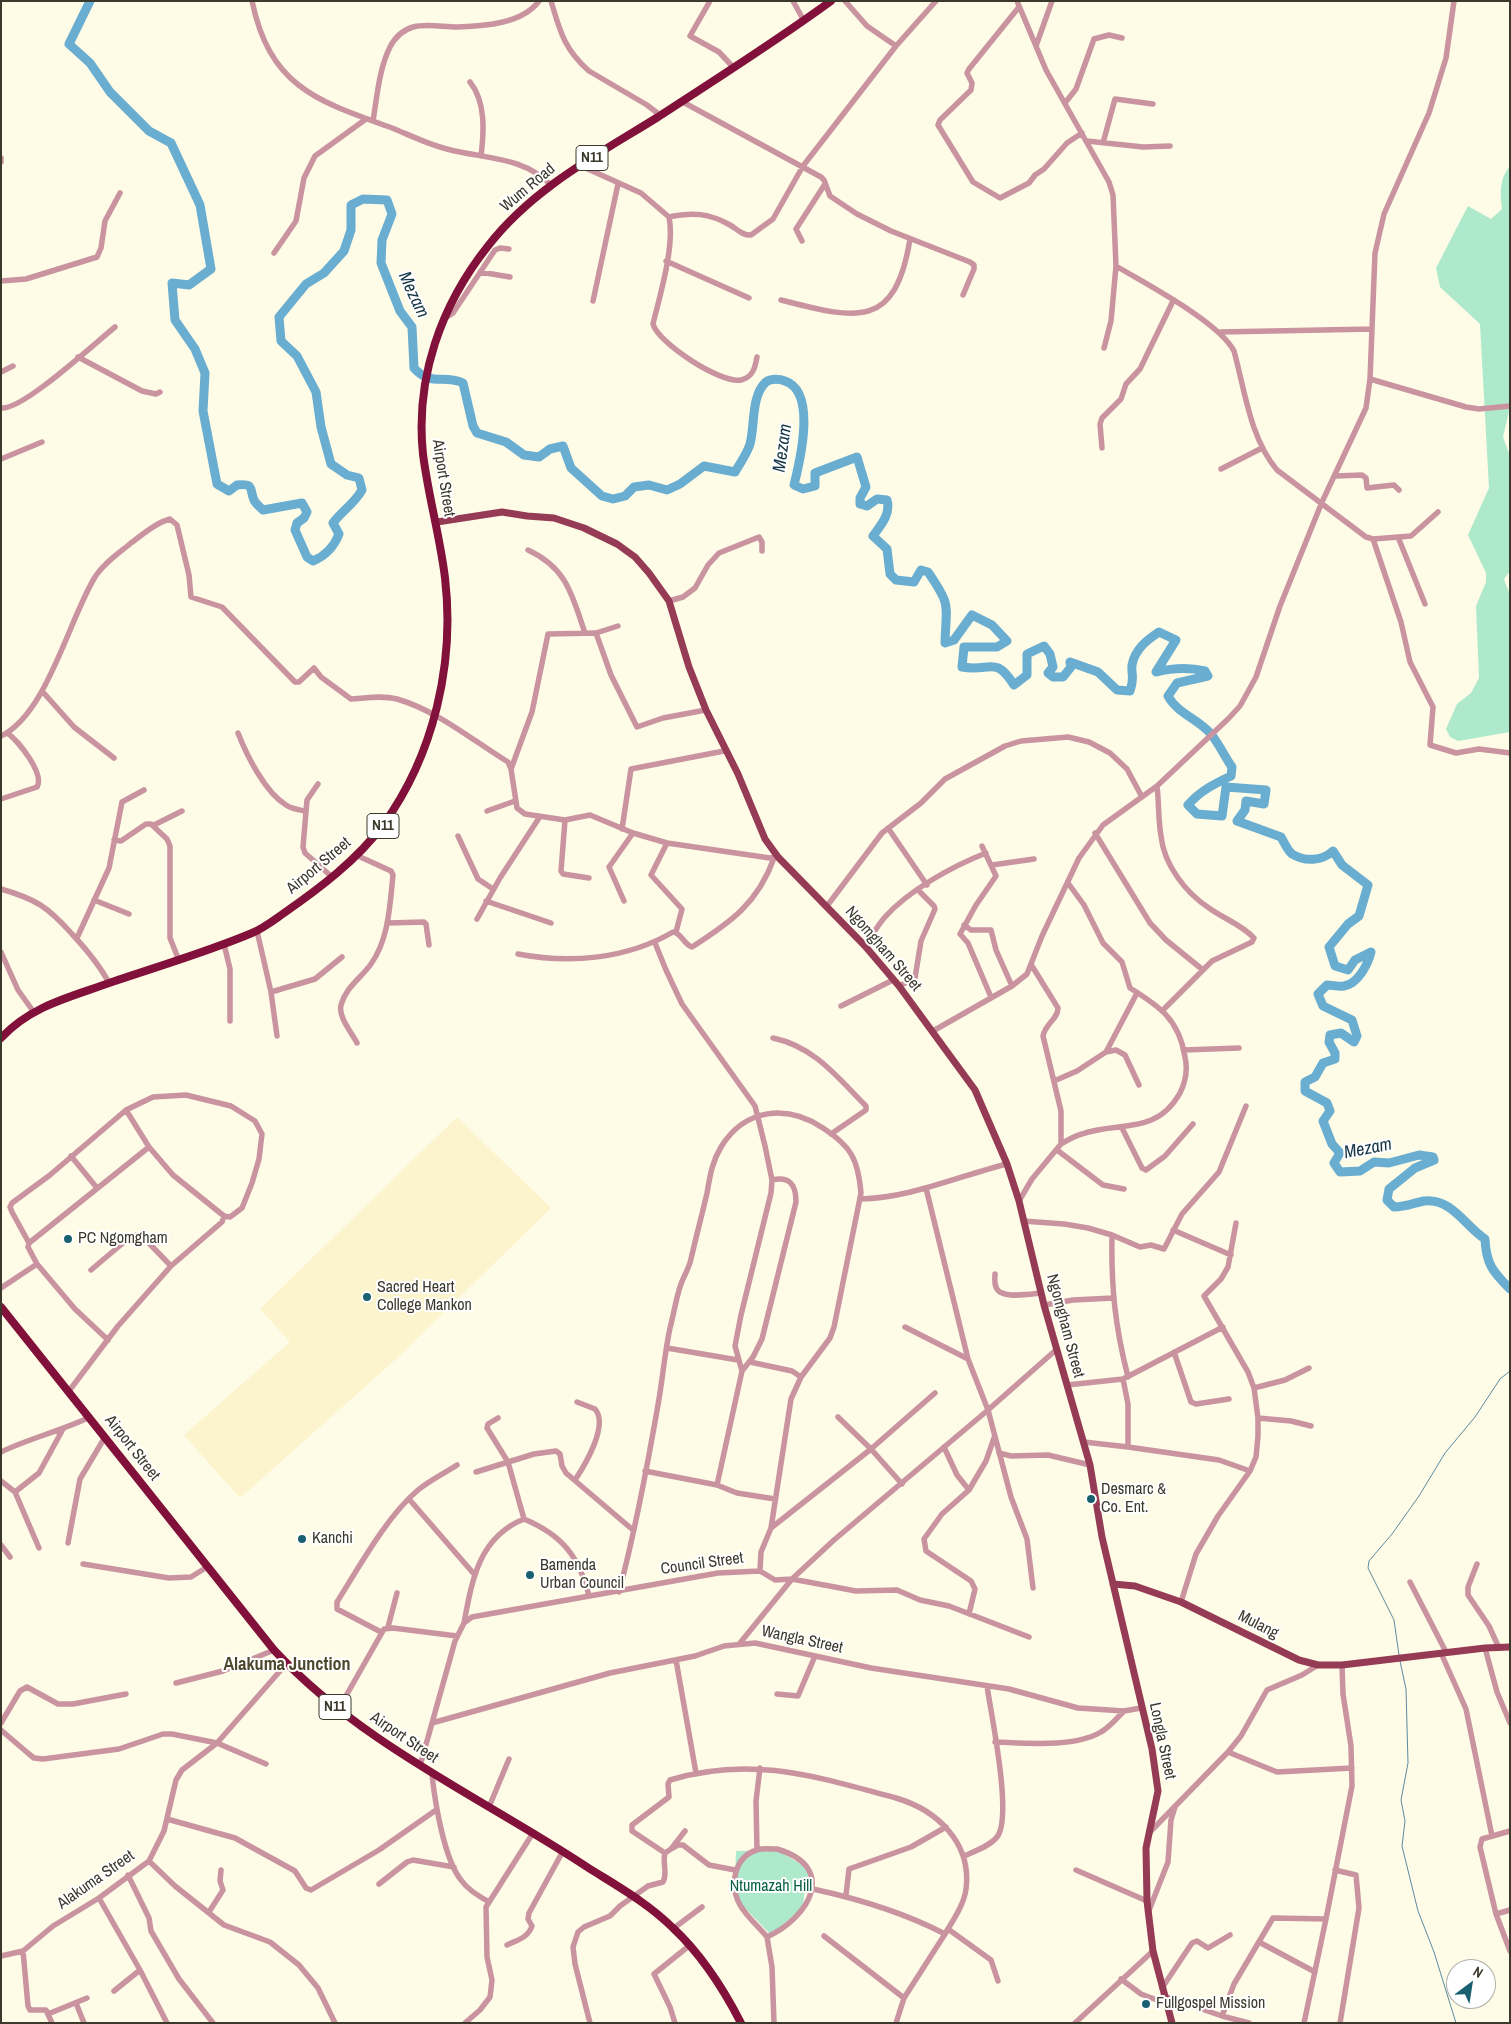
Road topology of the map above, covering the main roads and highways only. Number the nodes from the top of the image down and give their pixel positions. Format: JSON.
{"nodes":[{"id":1,"x":831,"y":1,"type":"edge"},
{"id":2,"x":424,"y":396,"type":"joint"},
{"id":3,"x":437,"y":522,"type":"junction"},
{"id":4,"x":1,"y":1038,"type":"edge"},
{"id":5,"x":1,"y":1307,"type":"edge"},
{"id":6,"x":1113,"y":1584,"type":"junction"},
{"id":7,"x":1510,"y":1648,"type":"edge"},
{"id":8,"x":741,"y":2023,"type":"edge"},
{"id":9,"x":1172,"y":2023,"type":"edge"}],
"edges":[{"from":1,"to":2,"type":"highway","name":"Wum Road","number":"N11"},
{"from":2,"to":3,"type":"highway","name":"Airport Street","number":"N11"},
{"from":3,"to":4,"type":"highway","name":"Airport Street","number":"N11"},
{"from":3,"to":6,"type":"main road","name":"Ngomgham Street"},
{"from":5,"to":8,"type":"highway","name":"Airport Street","number":"N11"},
{"from":6,"to":7,"type":"main road","name":"Mulang"},
{"from":6,"to":9,"type":"main road","name":"Longla Street"}]}
